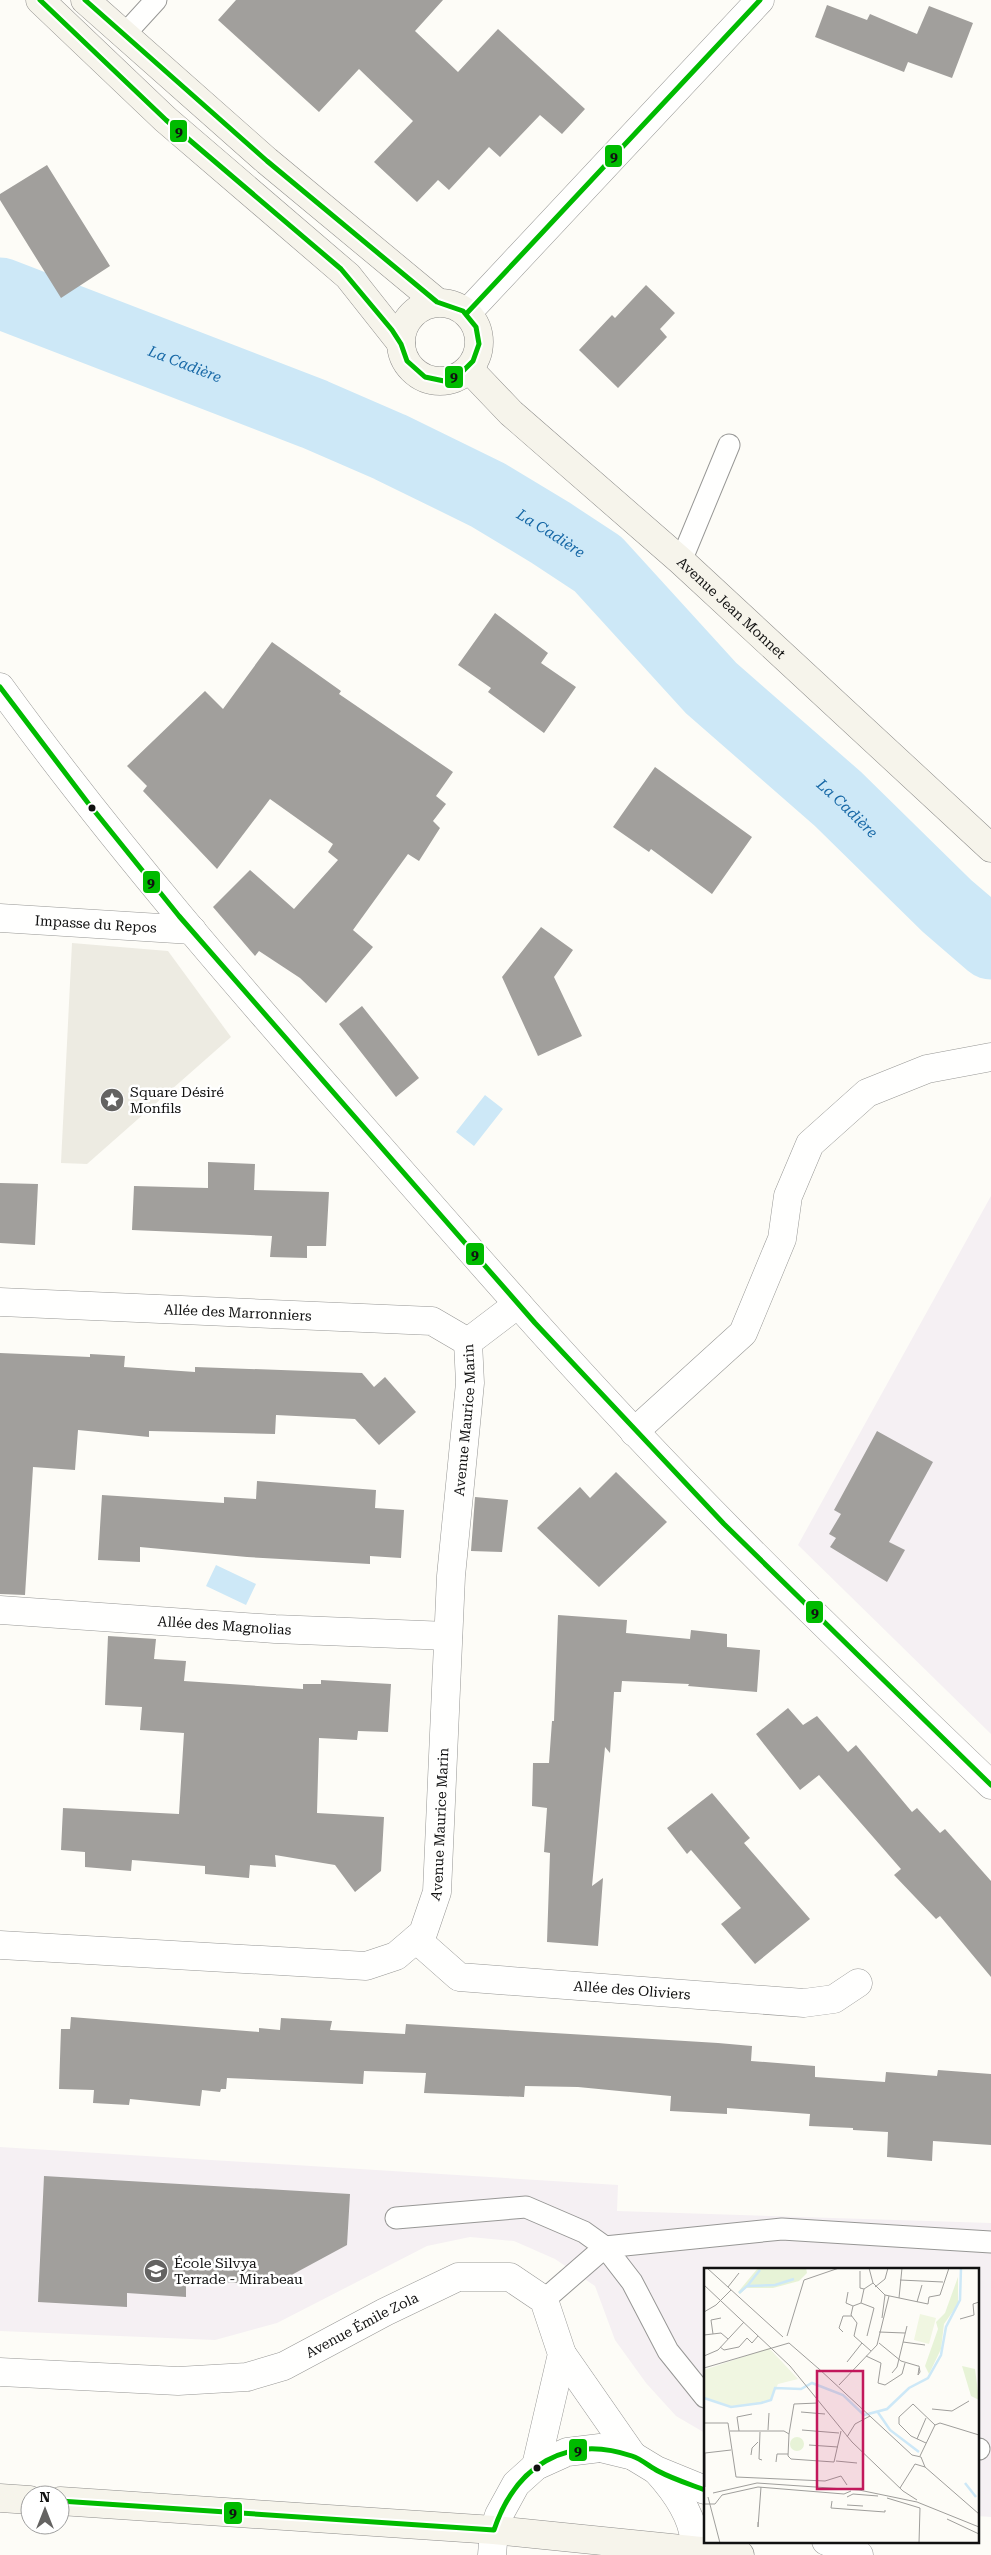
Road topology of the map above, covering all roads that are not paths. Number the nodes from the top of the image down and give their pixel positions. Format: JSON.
{"nodes":[{"id":1,"x":40,"y":0,"type":"edge"},
{"id":2,"x":85,"y":0,"type":"edge"},
{"id":3,"x":156,"y":0,"type":"edge"},
{"id":4,"x":760,"y":0,"type":"edge"},
{"id":5,"x":124,"y":35,"type":"junction"},
{"id":6,"x":438,"y":302,"type":"junction"},
{"id":7,"x":467,"y":313,"type":"junction"},
{"id":8,"x":401,"y":343,"type":"junction"},
{"id":9,"x":469,"y":369,"type":"junction"},
{"id":10,"x":729,"y":445,"type":"dead end"},
{"id":11,"x":681,"y":561,"type":"junction"},
{"id":12,"x":4,"y":701,"type":"edge"},
{"id":13,"x":991,"y":848,"type":"edge"},
{"id":14,"x":0,"y":918,"type":"edge"},
{"id":15,"x":192,"y":930,"type":"junction"},
{"id":16,"x":991,"y":1057,"type":"edge"},
{"id":17,"x":0,"y":1302,"type":"edge"},
{"id":18,"x":518,"y":1304,"type":"junction"},
{"id":19,"x":468,"y":1342,"type":"junction"},
{"id":20,"x":634,"y":1432,"type":"junction"},
{"id":21,"x":0,"y":1610,"type":"edge"},
{"id":22,"x":448,"y":1636,"type":"junction"},
{"id":23,"x":991,"y":1785,"type":"edge"},
{"id":24,"x":416,"y":1939,"type":"junction"},
{"id":25,"x":0,"y":1945,"type":"edge"},
{"id":26,"x":858,"y":1983,"type":"dead end"},
{"id":27,"x":396,"y":2218,"type":"dead end"},
{"id":28,"x":991,"y":2242,"type":"edge"},
{"id":29,"x":605,"y":2247,"type":"junction"},
{"id":30,"x":544,"y":2300,"type":"junction"},
{"id":31,"x":562,"y":2354,"type":"junction"},
{"id":32,"x":0,"y":2372,"type":"edge"},
{"id":33,"x":704,"y":2396,"type":"edge"},
{"id":34,"x":633,"y":2456,"type":"junction"},
{"id":35,"x":536,"y":2466,"type":"junction"},
{"id":36,"x":656,"y":2470,"type":"junction"},
{"id":37,"x":704,"y":2490,"type":"edge"},
{"id":38,"x":0,"y":2498,"type":"edge"},
{"id":39,"x":20,"y":2499,"type":"edge"},
{"id":40,"x":70,"y":2503,"type":"edge"},
{"id":41,"x":828,"y":2542,"type":"edge"},
{"id":42,"x":493,"y":2543,"type":"edge"},
{"id":43,"x":694,"y":2553,"type":"edge"},
{"id":44,"x":740,"y":2555,"type":"edge"},
{"id":45,"x":859,"y":2555,"type":"edge"}],
"edges":[{"from":1,"to":8,"type":"street"},
{"from":2,"to":5,"type":"street"},
{"from":3,"to":5,"type":"lane"},
{"from":4,"to":7,"type":"street"},
{"from":5,"to":6,"type":"street"},
{"from":6,"to":7,"type":"street"},
{"from":6,"to":8,"type":"street"},
{"from":7,"to":9,"type":"street"},
{"from":8,"to":9,"type":"street"},
{"from":9,"to":11,"type":"street","name":"Avenue Jean Monnet"},
{"from":10,"to":11,"type":"lane"},
{"from":11,"to":13,"type":"street","name":"Avenue Jean Monnet"},
{"from":12,"to":15,"type":"street"},
{"from":14,"to":15,"type":"street","name":"Impasse du Repos"},
{"from":15,"to":18,"type":"street"},
{"from":16,"to":20,"type":"street"},
{"from":17,"to":19,"type":"street","name":"Allée des Marronniers"},
{"from":18,"to":19,"type":"street","name":"Avenue Maurice Marin"},
{"from":18,"to":20,"type":"street"},
{"from":19,"to":22,"type":"street","name":"Avenue Maurice Marin"},
{"from":20,"to":23,"type":"street"},
{"from":21,"to":22,"type":"street","name":"Allée des Magnolias"},
{"from":22,"to":24,"type":"street","name":"Avenue Maurice Marin"},
{"from":24,"to":25,"type":"street","name":"Avenue Maurice Marin"},
{"from":24,"to":26,"type":"street","name":"Allée des Oliviers"},
{"from":27,"to":29,"type":"lane"},
{"from":28,"to":29,"type":"lane"},
{"from":29,"to":30,"type":"lane"},
{"from":29,"to":33,"type":"lane"},
{"from":30,"to":31,"type":"street"},
{"from":30,"to":32,"type":"street","name":"Avenue Émile Zola"},
{"from":31,"to":34,"type":"street"},
{"from":31,"to":35,"type":"street"},
{"from":34,"to":35,"type":"street"},
{"from":34,"to":36,"type":"street"},
{"from":35,"to":42,"type":"street"},
{"from":36,"to":37,"type":"street"},
{"from":36,"to":43,"type":"street"},
{"from":38,"to":39,"type":"street"},
{"from":40,"to":42,"type":"street"},
{"from":41,"to":45,"type":"street"},
{"from":42,"to":43,"type":"street"},
{"from":43,"to":44,"type":"street"}]}
